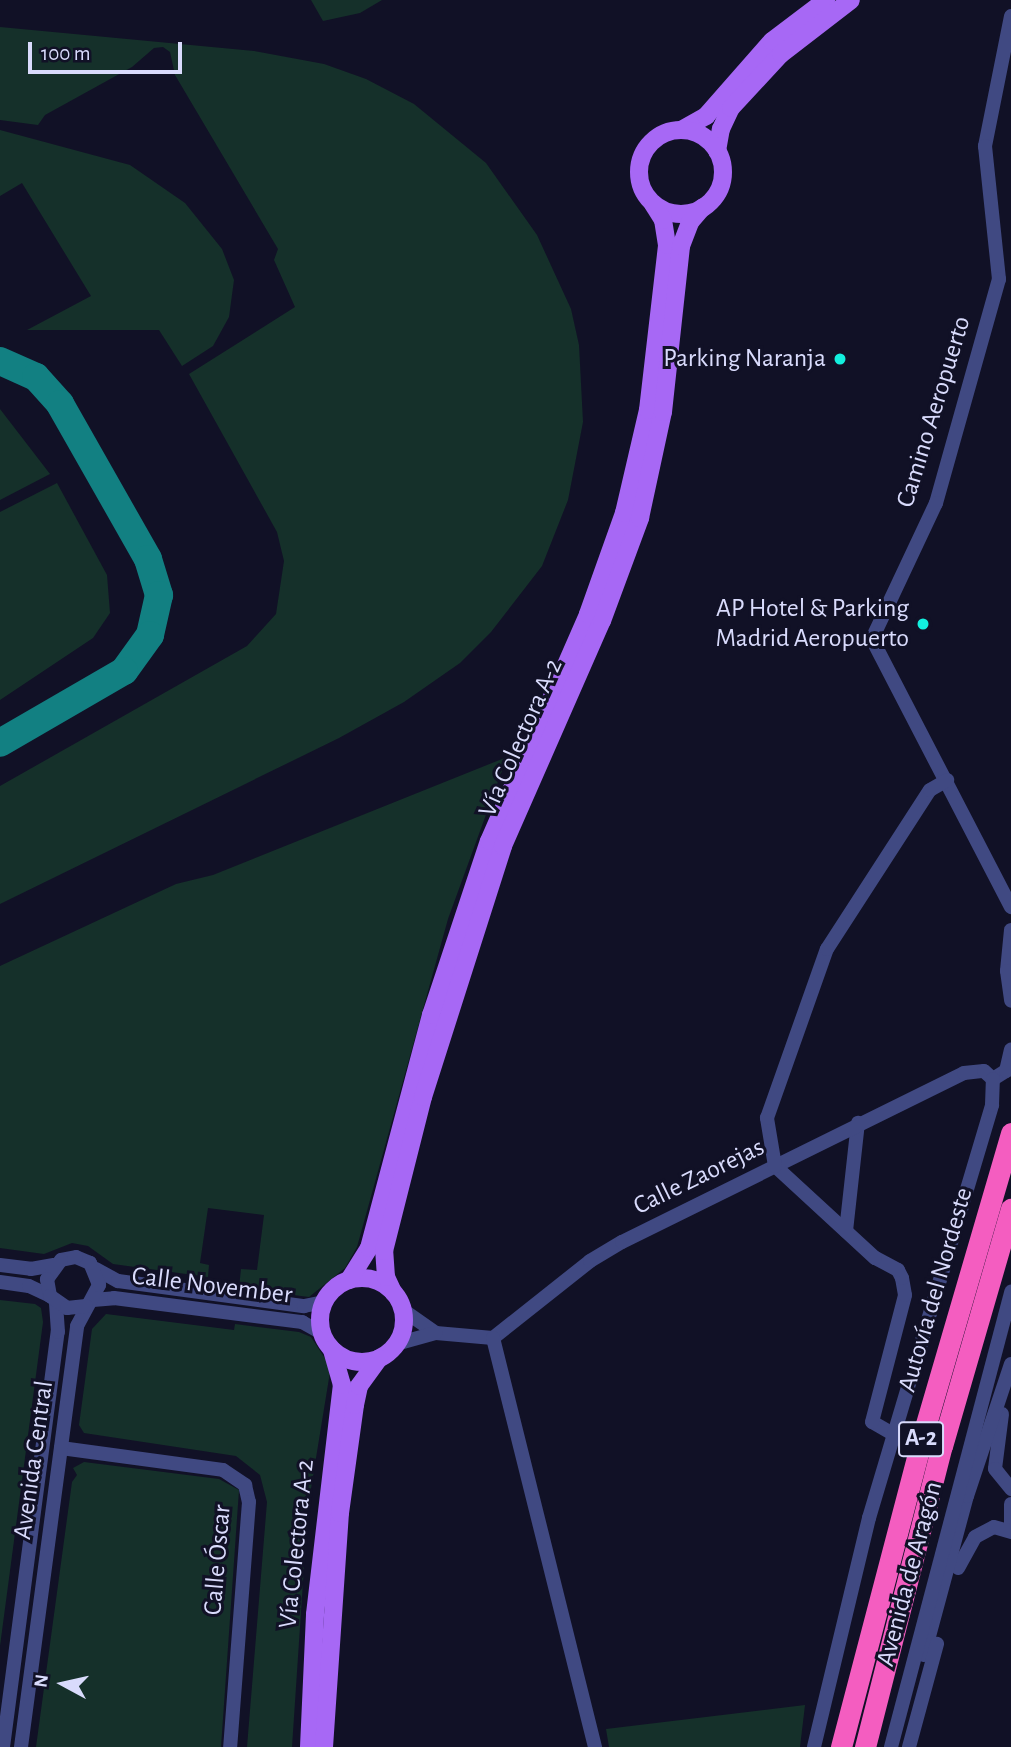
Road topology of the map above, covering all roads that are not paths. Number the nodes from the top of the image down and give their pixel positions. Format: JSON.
{"nodes":[{"id":1,"x":826,"y":0,"type":"edge"},
{"id":2,"x":851,"y":0,"type":"edge"},
{"id":3,"x":1011,"y":16,"type":"edge"},
{"id":4,"x":681,"y":130,"type":"junction"},
{"id":5,"x":717,"y":151,"type":"junction"},
{"id":6,"x":653,"y":204,"type":"junction"},
{"id":7,"x":703,"y":207,"type":"junction"},
{"id":8,"x":1005,"y":281,"type":"edge"},
{"id":9,"x":947,"y":780,"type":"junction"},
{"id":10,"x":1011,"y":907,"type":"edge"},
{"id":11,"x":1011,"y":930,"type":"edge"},
{"id":12,"x":1011,"y":1001,"type":"edge"},
{"id":13,"x":1011,"y":1050,"type":"edge"},
{"id":14,"x":993,"y":1079,"type":"junction"},
{"id":15,"x":858,"y":1124,"type":"junction"},
{"id":16,"x":1011,"y":1133,"type":"edge"},
{"id":17,"x":775,"y":1166,"type":"junction"},
{"id":18,"x":1011,"y":1209,"type":"edge"},
{"id":19,"x":846,"y":1231,"type":"junction"},
{"id":20,"x":0,"y":1265,"type":"edge"},
{"id":21,"x":54,"y":1265,"type":"junction"},
{"id":22,"x":96,"y":1269,"type":"junction"},
{"id":23,"x":349,"y":1280,"type":"junction"},
{"id":24,"x":0,"y":1282,"type":"edge"},
{"id":25,"x":393,"y":1292,"type":"junction"},
{"id":26,"x":1011,"y":1292,"type":"edge"},
{"id":27,"x":53,"y":1299,"type":"junction"},
{"id":28,"x":324,"y":1302,"type":"junction"},
{"id":29,"x":89,"y":1303,"type":"junction"},
{"id":30,"x":403,"y":1311,"type":"junction"},
{"id":31,"x":322,"y":1333,"type":"junction"},
{"id":32,"x":436,"y":1333,"type":"junction"},
{"id":33,"x":494,"y":1338,"type":"junction"},
{"id":34,"x":396,"y":1344,"type":"junction"},
{"id":35,"x":332,"y":1349,"type":"junction"},
{"id":36,"x":379,"y":1358,"type":"junction"},
{"id":37,"x":1011,"y":1364,"type":"edge"},
{"id":38,"x":1011,"y":1373,"type":"edge"},
{"id":39,"x":1005,"y":1395,"type":"junction"},
{"id":40,"x":893,"y":1434,"type":"junction"},
{"id":41,"x":61,"y":1448,"type":"junction"},
{"id":42,"x":1011,"y":1489,"type":"edge"},
{"id":43,"x":1011,"y":1504,"type":"edge"},
{"id":44,"x":1011,"y":1529,"type":"edge"},
{"id":45,"x":958,"y":1568,"type":"junction"},
{"id":46,"x":3,"y":1747,"type":"edge"},
{"id":47,"x":21,"y":1747,"type":"edge"},
{"id":48,"x":230,"y":1747,"type":"edge"},
{"id":49,"x":309,"y":1747,"type":"edge"},
{"id":50,"x":324,"y":1747,"type":"edge"},
{"id":51,"x":595,"y":1747,"type":"edge"},
{"id":52,"x":814,"y":1747,"type":"edge"},
{"id":53,"x":841,"y":1747,"type":"edge"},
{"id":54,"x":865,"y":1747,"type":"edge"},
{"id":55,"x":891,"y":1747,"type":"edge"},
{"id":56,"x":897,"y":1747,"type":"edge"},
{"id":57,"x":909,"y":1747,"type":"edge"}],
"edges":[{"from":1,"to":4,"type":"main road"},
{"from":2,"to":5,"type":"main road"},
{"from":3,"to":8,"type":"street","name":"Camino Aeropuerto"},
{"from":4,"to":5,"type":"main road"},
{"from":4,"to":6,"type":"main road"},
{"from":5,"to":7,"type":"main road"},
{"from":6,"to":7,"type":"main road"},
{"from":6,"to":23,"type":"main road","name":"Vía Colectora A-2"},
{"from":7,"to":25,"type":"main road","name":"Vía Colectora A-2"},
{"from":8,"to":9,"type":"street","name":"Camino Aeropuerto"},
{"from":9,"to":10,"type":"street","name":"Camino Aeropuerto"},
{"from":9,"to":17,"type":"street"},
{"from":11,"to":12,"type":"street"},
{"from":13,"to":14,"type":"street"},
{"from":14,"to":15,"type":"street","name":"Calle Zaorejas"},
{"from":14,"to":40,"type":"street"},
{"from":15,"to":17,"type":"street","name":"Calle Zaorejas"},
{"from":15,"to":19,"type":"street"},
{"from":16,"to":53,"type":"highway","name":"Autovía del Nordeste","number":"A-2"},
{"from":17,"to":19,"type":"street"},
{"from":17,"to":33,"type":"street","name":"Calle Zaorejas"},
{"from":18,"to":54,"type":"highway","name":"Autovía del Nordeste","number":"A-2"},
{"from":19,"to":40,"type":"street"},
{"from":20,"to":21,"type":"street"},
{"from":21,"to":22,"type":"street"},
{"from":21,"to":27,"type":"street"},
{"from":22,"to":28,"type":"street","name":"Calle November"},
{"from":22,"to":29,"type":"street"},
{"from":23,"to":25,"type":"main road"},
{"from":23,"to":28,"type":"main road"},
{"from":24,"to":27,"type":"street"},
{"from":25,"to":30,"type":"main road"},
{"from":26,"to":55,"type":"street","name":"Avenida de Aragón"},
{"from":27,"to":29,"type":"street"},
{"from":27,"to":46,"type":"street","name":"Avenida Central"},
{"from":28,"to":31,"type":"main road"},
{"from":29,"to":31,"type":"street","name":"Calle November"},
{"from":29,"to":41,"type":"street","name":"Avenida Central"},
{"from":30,"to":32,"type":"street"},
{"from":30,"to":34,"type":"main road"},
{"from":31,"to":35,"type":"main road"},
{"from":32,"to":33,"type":"street"},
{"from":32,"to":34,"type":"street"},
{"from":33,"to":51,"type":"street"},
{"from":34,"to":36,"type":"main road"},
{"from":35,"to":36,"type":"main road"},
{"from":35,"to":49,"type":"main road","name":"Vía Colectora A-2"},
{"from":36,"to":50,"type":"main road","name":"Vía Colectora A-2"},
{"from":37,"to":56,"type":"street"},
{"from":38,"to":39,"type":"street"},
{"from":39,"to":42,"type":"street"},
{"from":39,"to":45,"type":"street"},
{"from":40,"to":52,"type":"street"},
{"from":41,"to":47,"type":"street","name":"Avenida Central"},
{"from":41,"to":48,"type":"street","name":"Calle Óscar"},
{"from":43,"to":44,"type":"street"},
{"from":44,"to":45,"type":"street"},
{"from":45,"to":57,"type":"street"}]}
